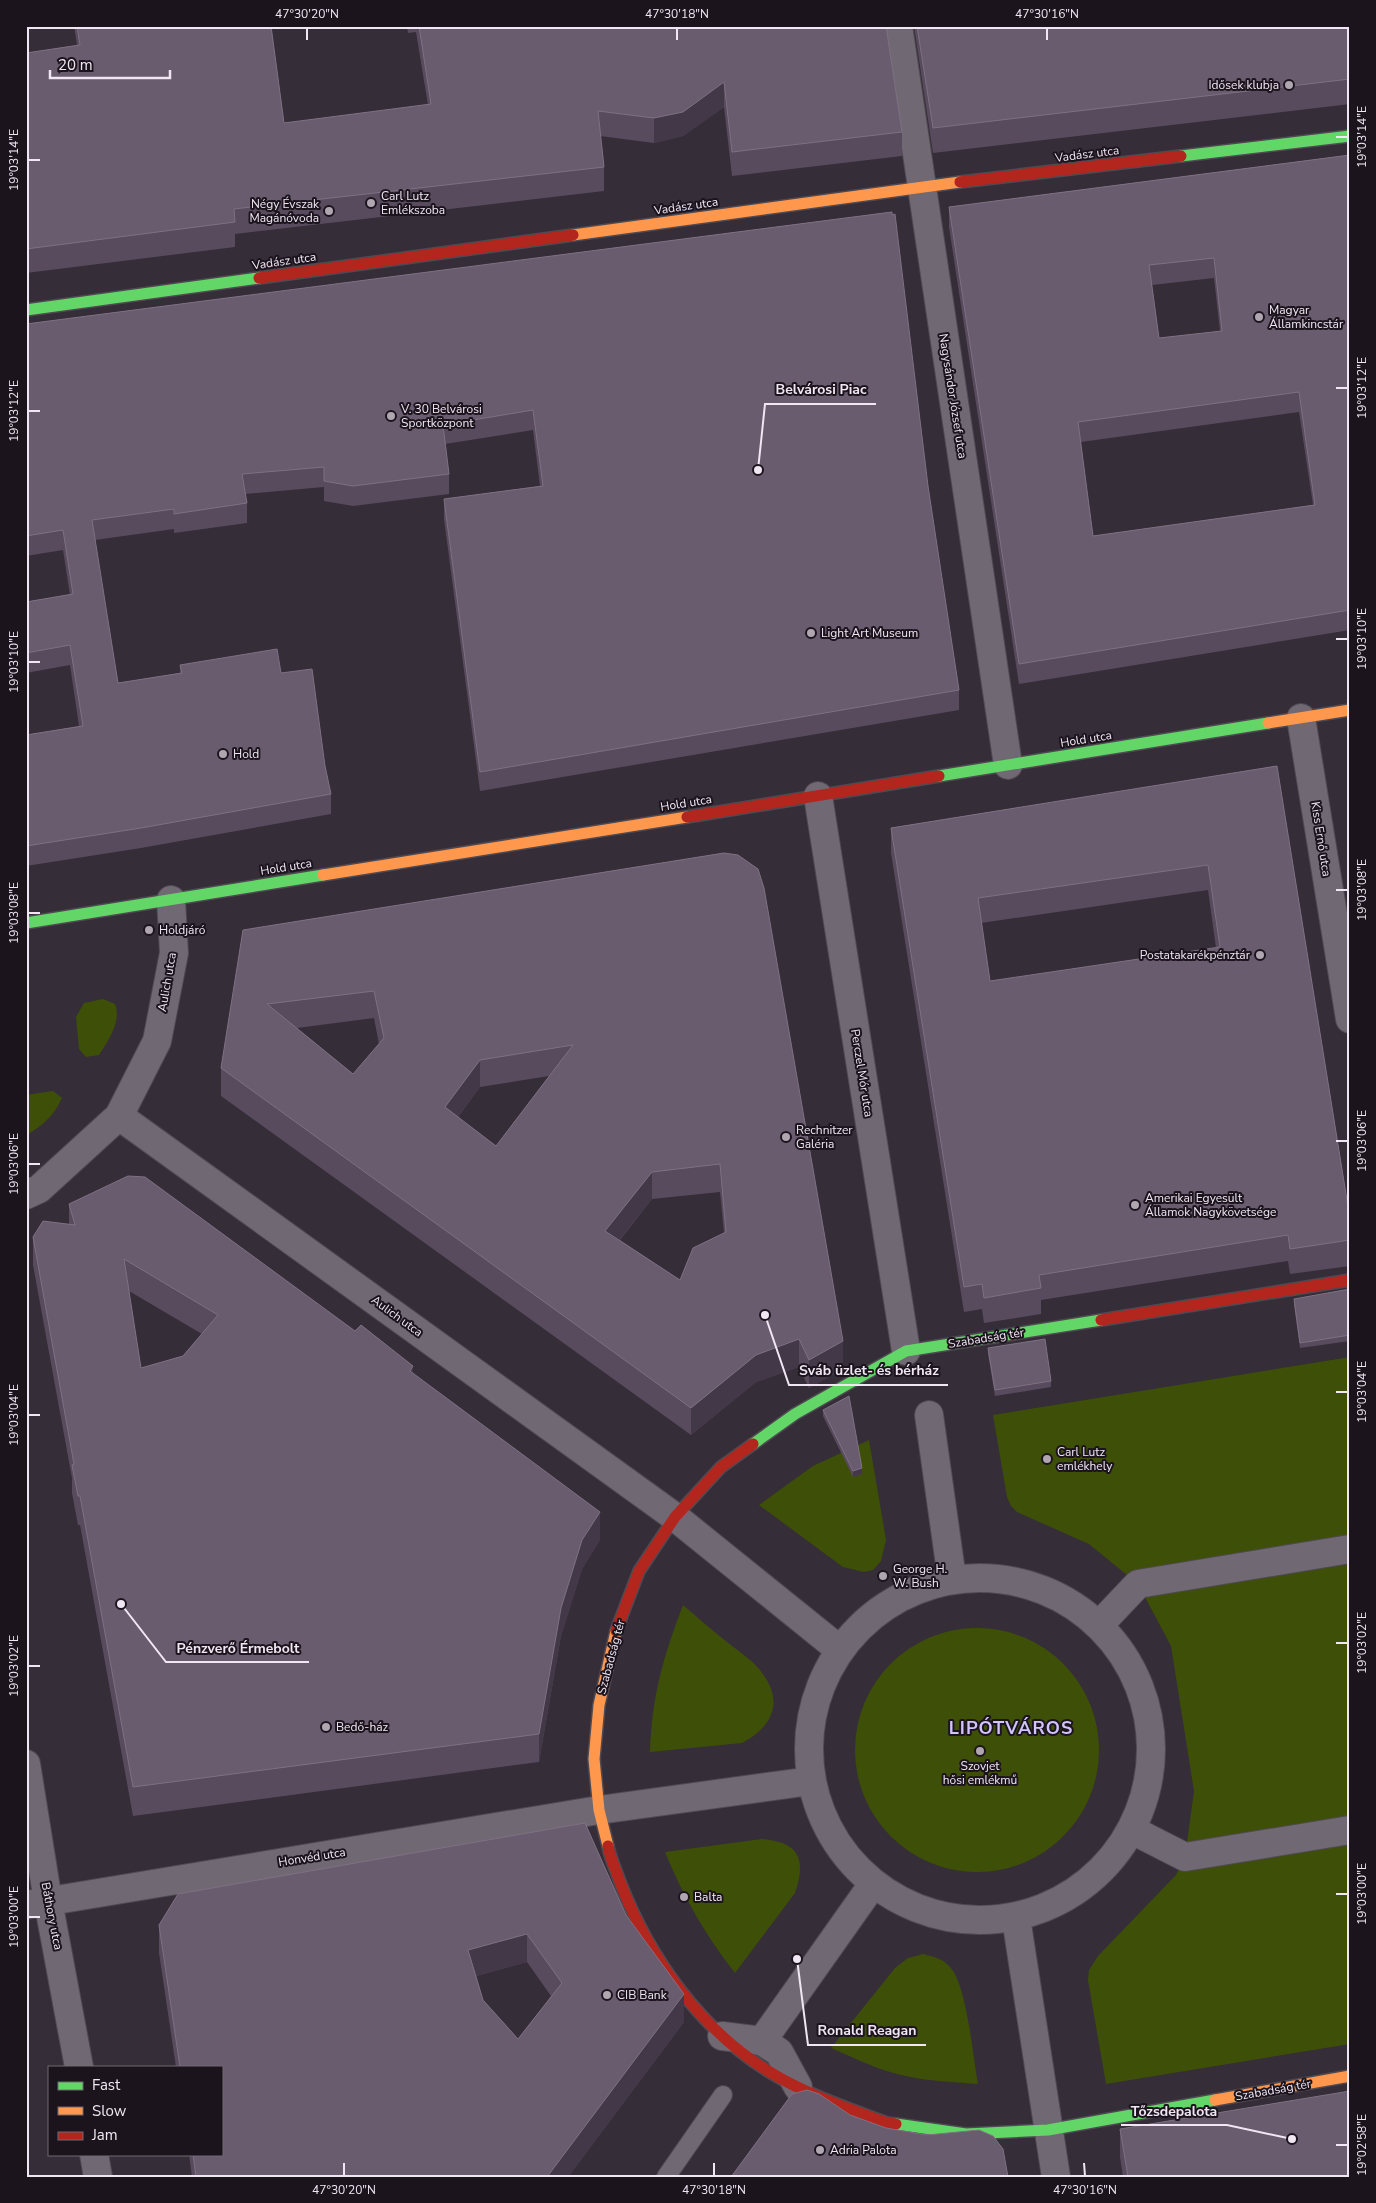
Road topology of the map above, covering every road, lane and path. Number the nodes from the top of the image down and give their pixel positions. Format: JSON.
{"nodes":[{"id":1,"x":898,"y":26,"type":"edge"},
{"id":2,"x":1350,"y":136,"type":"edge"},
{"id":3,"x":922,"y":187,"type":"junction"},
{"id":4,"x":26,"y":310,"type":"edge"},
{"id":5,"x":1350,"y":710,"type":"edge"},
{"id":6,"x":1301,"y":718,"type":"junction"},
{"id":7,"x":1008,"y":765,"type":"junction"},
{"id":8,"x":818,"y":796,"type":"junction"},
{"id":9,"x":172,"y":900,"type":"junction"},
{"id":10,"x":26,"y":923,"type":"edge"},
{"id":11,"x":1350,"y":1019,"type":"edge"},
{"id":12,"x":119,"y":1116,"type":"junction"},
{"id":13,"x":26,"y":1195,"type":"edge"},
{"id":14,"x":1350,"y":1280,"type":"edge"},
{"id":15,"x":906,"y":1351,"type":"junction"},
{"id":16,"x":929,"y":1415,"type":"dead end"},
{"id":17,"x":675,"y":1517,"type":"junction"},
{"id":18,"x":1350,"y":1549,"type":"edge"},
{"id":19,"x":952,"y":1579,"type":"junction"},
{"id":20,"x":1100,"y":1624,"type":"junction"},
{"id":21,"x":840,"y":1650,"type":"junction"},
{"id":22,"x":26,"y":1764,"type":"edge"},
{"id":23,"x":811,"y":1781,"type":"junction"},
{"id":24,"x":599,"y":1810,"type":"junction"},
{"id":25,"x":1132,"y":1830,"type":"junction"},
{"id":26,"x":1350,"y":1830,"type":"edge"},
{"id":27,"x":873,"y":1884,"type":"junction"},
{"id":28,"x":37,"y":1903,"type":"edge"},
{"id":29,"x":1016,"y":1918,"type":"junction"},
{"id":30,"x":722,"y":2036,"type":"junction"},
{"id":31,"x":762,"y":2041,"type":"junction"},
{"id":32,"x":79,"y":2066,"type":"edge"},
{"id":33,"x":1350,"y":2076,"type":"edge"},
{"id":34,"x":798,"y":2087,"type":"junction"},
{"id":35,"x":723,"y":2095,"type":"dead end"},
{"id":36,"x":1048,"y":2130,"type":"junction"},
{"id":37,"x":94,"y":2156,"type":"edge"},
{"id":38,"x":98,"y":2177,"type":"edge"},
{"id":39,"x":666,"y":2177,"type":"edge"},
{"id":40,"x":1056,"y":2177,"type":"edge"}],
"edges":[{"from":1,"to":3,"type":"street","name":"Nagysándor József utca"},
{"from":2,"to":3,"type":"street","name":"Vadász utca"},
{"from":3,"to":4,"type":"street","name":"Vadász utca"},
{"from":3,"to":7,"type":"street","name":"Nagysándor József utca"},
{"from":5,"to":6,"type":"street","name":"Hold utca"},
{"from":6,"to":7,"type":"street","name":"Hold utca"},
{"from":6,"to":11,"type":"street","name":"Kiss Ernő utca"},
{"from":7,"to":8,"type":"street","name":"Hold utca"},
{"from":8,"to":9,"type":"street","name":"Hold utca"},
{"from":8,"to":15,"type":"street","name":"Perczel Mór utca"},
{"from":9,"to":10,"type":"street","name":"Hold utca"},
{"from":9,"to":12,"type":"street","name":"Aulich utca"},
{"from":12,"to":13,"type":"street","name":"Aulich utca"},
{"from":12,"to":17,"type":"street","name":"Aulich utca"},
{"from":14,"to":15,"type":"street","name":"Szabadság tér"},
{"from":15,"to":17,"type":"street","name":"Szabadság tér"},
{"from":16,"to":19,"type":"street"},
{"from":17,"to":21,"type":"street"},
{"from":17,"to":24,"type":"street","name":"Szabadság tér"},
{"from":18,"to":20,"type":"street"},
{"from":19,"to":20,"type":"street"},
{"from":19,"to":21,"type":"street"},
{"from":20,"to":25,"type":"street"},
{"from":21,"to":23,"type":"street"},
{"from":22,"to":28,"type":"street","name":"Báthory utca"},
{"from":23,"to":24,"type":"street"},
{"from":23,"to":27,"type":"street"},
{"from":24,"to":28,"type":"street","name":"Honvéd utca"},
{"from":24,"to":30,"type":"street","name":"Szabadság tér"},
{"from":25,"to":26,"type":"street"},
{"from":25,"to":29,"type":"street"},
{"from":27,"to":29,"type":"street"},
{"from":27,"to":31,"type":"street"},
{"from":28,"to":32,"type":"street","name":"Báthory utca"},
{"from":29,"to":36,"type":"street"},
{"from":30,"to":31,"type":"street"},
{"from":30,"to":34,"type":"street","name":"Szabadság tér"},
{"from":31,"to":34,"type":"street"},
{"from":33,"to":36,"type":"street","name":"Szabadság tér"},
{"from":34,"to":36,"type":"street","name":"Szabadság tér"},
{"from":35,"to":39,"type":"lane"},
{"from":36,"to":40,"type":"street"},
{"from":37,"to":38,"type":"street"}]}
